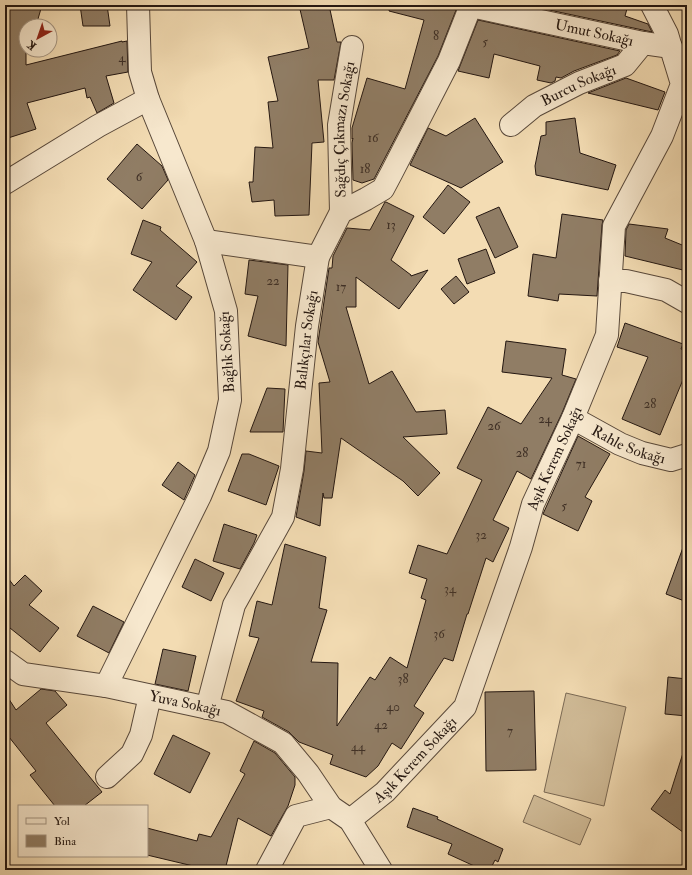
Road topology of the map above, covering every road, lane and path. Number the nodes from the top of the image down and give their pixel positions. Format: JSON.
{"nodes":[{"id":1,"x":138,"y":5,"type":"edge"},
{"id":2,"x":652,"y":5,"type":"edge"},
{"id":3,"x":471,"y":6,"type":"edge"},
{"id":4,"x":643,"y":43,"type":"junction"},
{"id":5,"x":352,"y":47,"type":"dead end"},
{"id":6,"x":678,"y":59,"type":"edge"},
{"id":7,"x":148,"y":99,"type":"junction"},
{"id":8,"x":510,"y":125,"type":"dead end"},
{"id":9,"x":5,"y":183,"type":"edge"},
{"id":10,"x":341,"y":212,"type":"junction"},
{"id":11,"x":206,"y":241,"type":"junction"},
{"id":12,"x":318,"y":257,"type":"junction"},
{"id":13,"x":610,"y":281,"type":"junction"},
{"id":14,"x":687,"y":302,"type":"edge"},
{"id":15,"x":573,"y":418,"type":"junction"},
{"id":16,"x":687,"y":455,"type":"edge"},
{"id":17,"x":5,"y":661,"type":"edge"},
{"id":18,"x":106,"y":686,"type":"junction"},
{"id":19,"x":150,"y":696,"type":"junction"},
{"id":20,"x":207,"y":708,"type":"junction"},
{"id":21,"x":107,"y":776,"type":"dead end"},
{"id":22,"x":331,"y":807,"type":"junction"},
{"id":23,"x":350,"y":820,"type":"junction"},
{"id":24,"x":267,"y":870,"type":"edge"},
{"id":25,"x":381,"y":870,"type":"edge"}],
"edges":[{"from":1,"to":7,"type":"street","name":"Bağlık Sokağı"},
{"from":2,"to":6,"type":"street"},
{"from":3,"to":4,"type":"street","name":"Umut Sokağı"},
{"from":3,"to":10,"type":"street"},
{"from":4,"to":6,"type":"street","name":"Umut Sokağı"},
{"from":4,"to":8,"type":"street","name":"Burcu Sokağı"},
{"from":5,"to":10,"type":"street","name":"Sağdıç Çıkmazı Sokağı"},
{"from":6,"to":13,"type":"street","name":"Aşık Kerem Sokağı"},
{"from":7,"to":9,"type":"street"},
{"from":7,"to":11,"type":"street","name":"Bağlık Sokağı"},
{"from":10,"to":12,"type":"street","name":"Balıkçılar Sokağı"},
{"from":11,"to":12,"type":"street"},
{"from":11,"to":18,"type":"street","name":"Bağlık Sokağı"},
{"from":12,"to":20,"type":"street","name":"Balıkçılar Sokağı"},
{"from":13,"to":14,"type":"street"},
{"from":13,"to":15,"type":"street","name":"Aşık Kerem Sokağı"},
{"from":15,"to":16,"type":"street","name":"Rahle Sokağı"},
{"from":15,"to":23,"type":"street","name":"Aşık Kerem Sokağı"},
{"from":17,"to":18,"type":"street","name":"Yuva Sokağı"},
{"from":18,"to":19,"type":"street","name":"Yuva Sokağı"},
{"from":19,"to":20,"type":"street","name":"Yuva Sokağı"},
{"from":19,"to":21,"type":"street"},
{"from":20,"to":22,"type":"street","name":"Yuva Sokağı"},
{"from":22,"to":23,"type":"street"},
{"from":22,"to":24,"type":"street"},
{"from":23,"to":25,"type":"street"}]}
